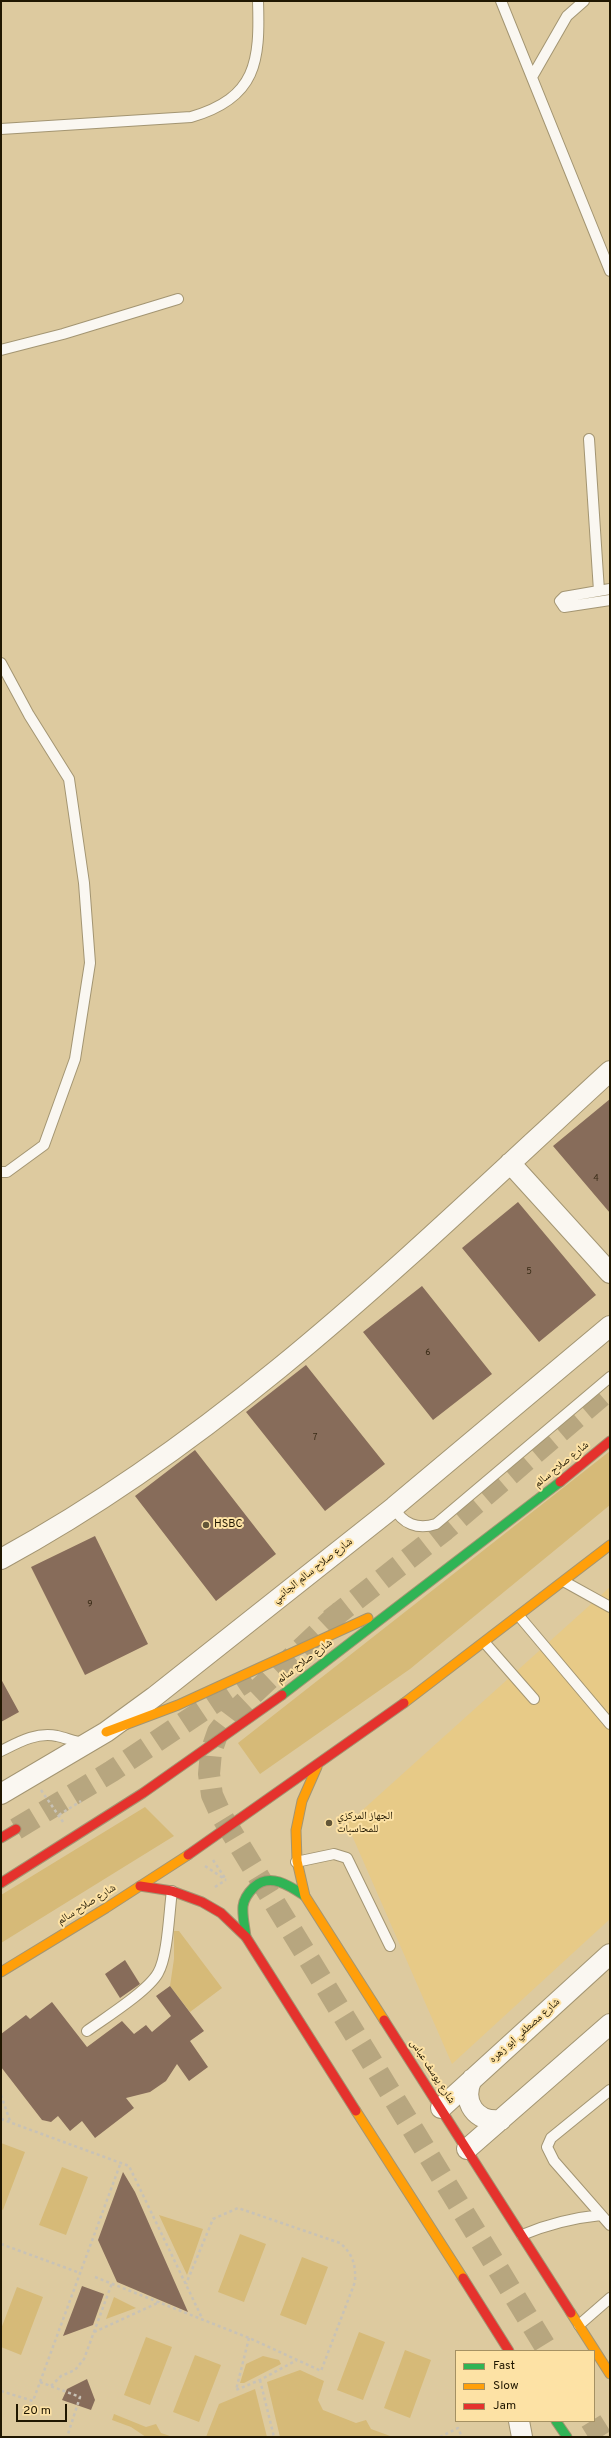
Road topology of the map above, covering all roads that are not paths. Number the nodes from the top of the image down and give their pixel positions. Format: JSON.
{"nodes":[{"id":1,"x":258,"y":1,"type":"edge"},
{"id":2,"x":501,"y":1,"type":"edge"},
{"id":3,"x":584,"y":1,"type":"edge"},
{"id":4,"x":532,"y":77,"type":"junction"},
{"id":5,"x":1,"y":129,"type":"edge"},
{"id":6,"x":610,"y":271,"type":"edge"},
{"id":7,"x":178,"y":299,"type":"dead end"},
{"id":8,"x":1,"y":350,"type":"edge"},
{"id":9,"x":589,"y":439,"type":"dead end"},
{"id":10,"x":610,"y":589,"type":"edge"},
{"id":11,"x":599,"y":591,"type":"junction"},
{"id":12,"x":610,"y":600,"type":"edge"},
{"id":13,"x":1,"y":663,"type":"edge"},
{"id":14,"x":610,"y":1072,"type":"edge"},
{"id":15,"x":510,"y":1163,"type":"junction"},
{"id":16,"x":1,"y":1172,"type":"edge"},
{"id":17,"x":610,"y":1273,"type":"edge"},
{"id":18,"x":610,"y":1326,"type":"edge"},
{"id":19,"x":610,"y":1377,"type":"edge"},
{"id":20,"x":610,"y":1441,"type":"edge"},
{"id":21,"x":394,"y":1507,"type":"junction"},
{"id":22,"x":610,"y":1545,"type":"edge"},
{"id":23,"x":1,"y":1559,"type":"edge"},
{"id":24,"x":565,"y":1582,"type":"junction"},
{"id":25,"x":406,"y":1600,"type":"junction"},
{"id":26,"x":610,"y":1607,"type":"edge"},
{"id":27,"x":519,"y":1616,"type":"junction"},
{"id":28,"x":484,"y":1643,"type":"junction"},
{"id":29,"x":534,"y":1699,"type":"dead end"},
{"id":30,"x":610,"y":1724,"type":"edge"},
{"id":31,"x":106,"y":1732,"type":"junction"},
{"id":32,"x":88,"y":1743,"type":"junction"},
{"id":33,"x":1,"y":1751,"type":"edge"},
{"id":34,"x":317,"y":1767,"type":"junction"},
{"id":35,"x":1,"y":1794,"type":"edge"},
{"id":36,"x":16,"y":1829,"type":"tunnel mouth"},
{"id":37,"x":1,"y":1838,"type":"edge"},
{"id":38,"x":296,"y":1862,"type":"junction"},
{"id":39,"x":1,"y":1883,"type":"edge"},
{"id":40,"x":140,"y":1886,"type":"junction"},
{"id":41,"x":172,"y":1891,"type":"junction"},
{"id":42,"x":305,"y":1896,"type":"junction"},
{"id":43,"x":246,"y":1936,"type":"junction"},
{"id":44,"x":390,"y":1946,"type":"dead end"},
{"id":45,"x":610,"y":1954,"type":"edge"},
{"id":46,"x":1,"y":1972,"type":"edge"},
{"id":47,"x":610,"y":2024,"type":"edge"},
{"id":48,"x":87,"y":2032,"type":"dead end"},
{"id":49,"x":472,"y":2079,"type":"junction"},
{"id":50,"x":610,"y":2090,"type":"edge"},
{"id":51,"x":440,"y":2108,"type":"junction"},
{"id":52,"x":501,"y":2120,"type":"junction"},
{"id":53,"x":467,"y":2149,"type":"junction"},
{"id":54,"x":601,"y":2215,"type":"junction"},
{"id":55,"x":610,"y":2225,"type":"edge"},
{"id":56,"x":522,"y":2235,"type":"junction"},
{"id":57,"x":610,"y":2298,"type":"edge"},
{"id":58,"x":490,"y":2324,"type":"junction"},
{"id":59,"x":579,"y":2325,"type":"junction"},
{"id":60,"x":500,"y":2350,"type":"edge"},
{"id":61,"x":508,"y":2350,"type":"edge"},
{"id":62,"x":608,"y":2369,"type":"edge"},
{"id":63,"x":519,"y":2422,"type":"edge"},
{"id":64,"x":557,"y":2422,"type":"edge"},
{"id":65,"x":522,"y":2437,"type":"edge"},
{"id":66,"x":567,"y":2437,"type":"edge"}],
"edges":[{"from":1,"to":5,"type":"lane"},
{"from":2,"to":4,"type":"lane"},
{"from":3,"to":4,"type":"lane"},
{"from":4,"to":6,"type":"lane"},
{"from":7,"to":8,"type":"lane"},
{"from":9,"to":11,"type":"lane"},
{"from":10,"to":11,"type":"lane"},
{"from":11,"to":12,"type":"lane"},
{"from":13,"to":16,"type":"lane"},
{"from":14,"to":15,"type":"street"},
{"from":15,"to":17,"type":"street"},
{"from":15,"to":23,"type":"street"},
{"from":18,"to":21,"type":"street","name":"شارع صلاح سالم الجانبي"},
{"from":19,"to":21,"type":"lane"},
{"from":20,"to":25,"type":"main road","name":"شارع صلاح سالم"},
{"from":21,"to":31,"type":"street","name":"شارع صلاح سالم الجانبي"},
{"from":22,"to":24,"type":"main road","name":"شارع صلاح سالم"},
{"from":24,"to":26,"type":"lane"},
{"from":24,"to":27,"type":"main road","name":"شارع صلاح سالم"},
{"from":25,"to":31,"type":"main road"},
{"from":25,"to":39,"type":"main road","name":"شارع صلاح سالم"},
{"from":27,"to":28,"type":"main road","name":"شارع صلاح سالم"},
{"from":27,"to":30,"type":"lane"},
{"from":28,"to":29,"type":"lane"},
{"from":28,"to":34,"type":"main road","name":"شارع صلاح سالم"},
{"from":31,"to":32,"type":"street","name":"شارع صلاح سالم الجانبي"},
{"from":32,"to":33,"type":"lane"},
{"from":32,"to":35,"type":"street","name":"شارع صلاح سالم الجانبي"},
{"from":34,"to":38,"type":"main road","name":"شارع يوسف عباس"},
{"from":34,"to":40,"type":"main road","name":"شارع صلاح سالم"},
{"from":36,"to":37,"type":"main road"},
{"from":38,"to":42,"type":"main road","name":"شارع يوسف عباس"},
{"from":38,"to":44,"type":"lane"},
{"from":40,"to":41,"type":"main road"},
{"from":40,"to":46,"type":"main road","name":"شارع صلاح سالم"},
{"from":41,"to":43,"type":"main road"},
{"from":41,"to":48,"type":"lane"},
{"from":42,"to":43,"type":"main road"},
{"from":42,"to":51,"type":"main road","name":"شارع يوسف عباس"},
{"from":43,"to":58,"type":"main road"},
{"from":45,"to":49,"type":"street","name":"شارع مصطفي ابو زهره"},
{"from":47,"to":52,"type":"street"},
{"from":49,"to":51,"type":"street","name":"شارع مصطفي ابو زهره"},
{"from":49,"to":52,"type":"street"},
{"from":50,"to":54,"type":"lane"},
{"from":51,"to":53,"type":"main road","name":"شارع يوسف عباس"},
{"from":52,"to":53,"type":"street"},
{"from":53,"to":56,"type":"main road","name":"شارع يوسف عباس"},
{"from":54,"to":55,"type":"lane"},
{"from":54,"to":56,"type":"lane"},
{"from":56,"to":59,"type":"main road","name":"شارع يوسف عباس"},
{"from":57,"to":59,"type":"lane"},
{"from":58,"to":60,"type":"street"},
{"from":58,"to":61,"type":"main road"},
{"from":59,"to":62,"type":"main road","name":"شارع يوسف عباس"},
{"from":63,"to":65,"type":"street"},
{"from":64,"to":66,"type":"main road"}]}
